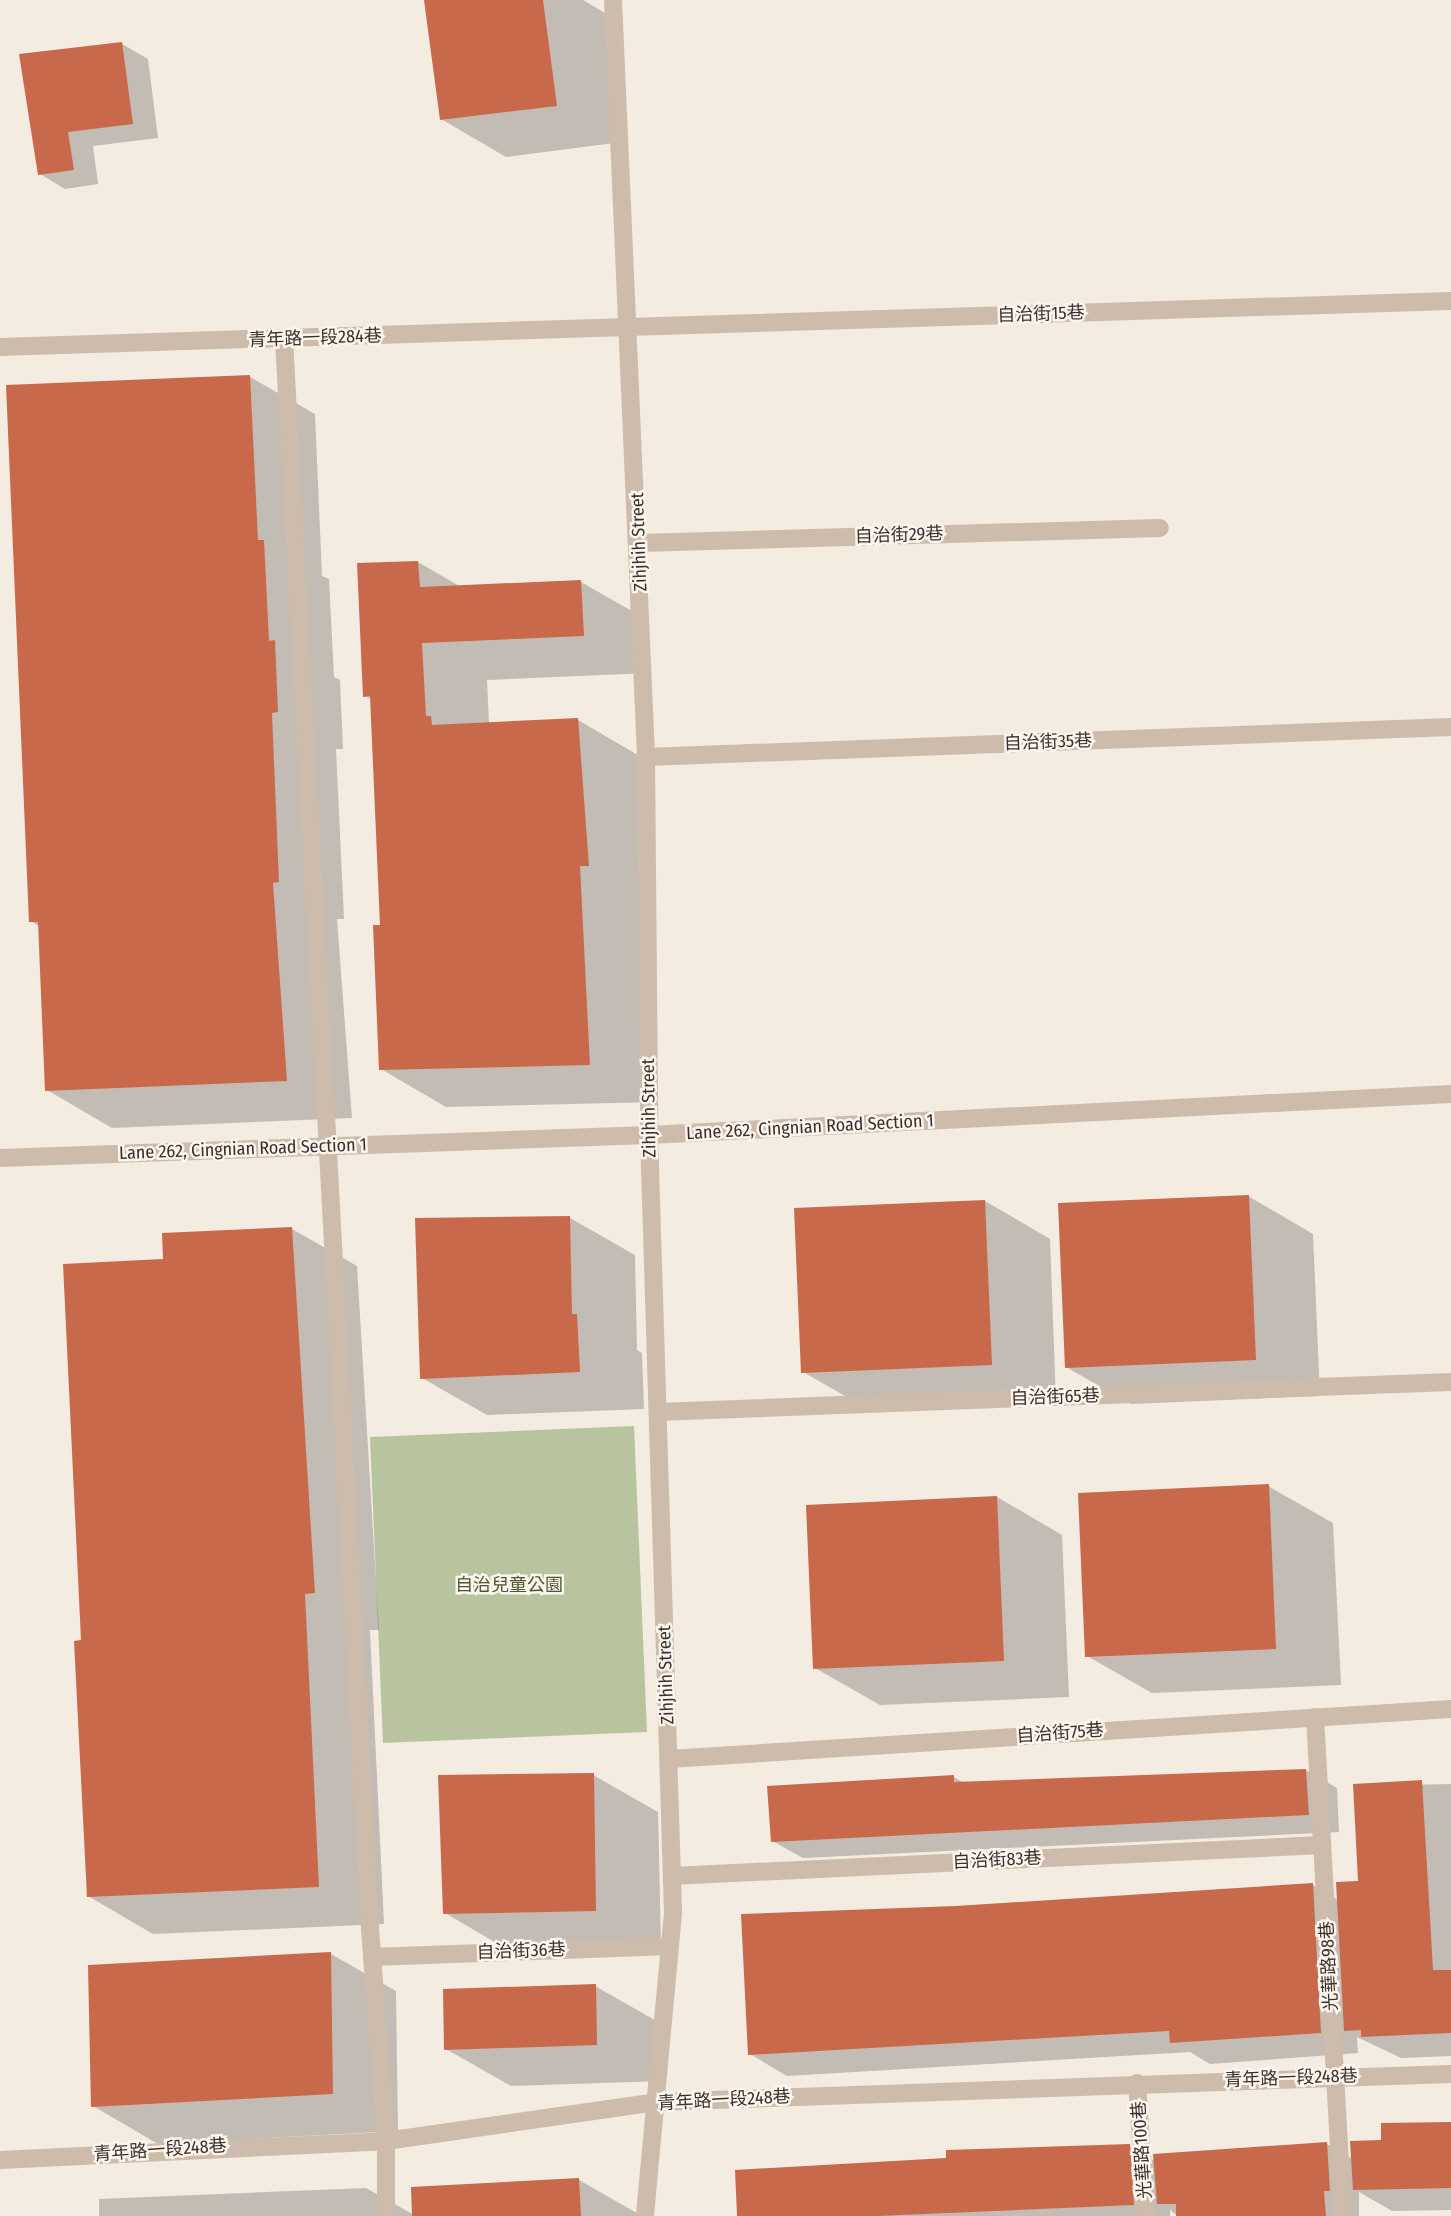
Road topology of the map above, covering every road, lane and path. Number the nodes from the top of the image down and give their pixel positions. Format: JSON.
{"nodes":[{"id":1,"x":613,"y":0,"type":"edge"},
{"id":2,"x":1451,"y":302,"type":"edge"},
{"id":3,"x":631,"y":328,"type":"junction"},
{"id":4,"x":284,"y":339,"type":"junction"},
{"id":5,"x":0,"y":347,"type":"edge"},
{"id":6,"x":1160,"y":528,"type":"dead end"},
{"id":7,"x":639,"y":543,"type":"junction"},
{"id":8,"x":1451,"y":727,"type":"edge"},
{"id":9,"x":646,"y":757,"type":"junction"},
{"id":10,"x":1451,"y":1094,"type":"edge"},
{"id":11,"x":649,"y":1135,"type":"junction"},
{"id":12,"x":328,"y":1145,"type":"junction"},
{"id":13,"x":0,"y":1158,"type":"edge"},
{"id":14,"x":1451,"y":1382,"type":"edge"},
{"id":15,"x":658,"y":1412,"type":"junction"},
{"id":16,"x":1451,"y":1709,"type":"edge"},
{"id":17,"x":1315,"y":1717,"type":"junction"},
{"id":18,"x":669,"y":1759,"type":"junction"},
{"id":19,"x":1322,"y":1845,"type":"junction"},
{"id":20,"x":673,"y":1876,"type":"junction"},
{"id":21,"x":670,"y":1946,"type":"junction"},
{"id":22,"x":372,"y":1956,"type":"junction"},
{"id":23,"x":1451,"y":2074,"type":"edge"},
{"id":24,"x":1335,"y":2076,"type":"junction"},
{"id":25,"x":1138,"y":2083,"type":"junction"},
{"id":26,"x":656,"y":2102,"type":"junction"},
{"id":27,"x":386,"y":2141,"type":"junction"},
{"id":28,"x":0,"y":2160,"type":"edge"},
{"id":29,"x":386,"y":2216,"type":"edge"},
{"id":30,"x":645,"y":2216,"type":"edge"},
{"id":31,"x":1146,"y":2216,"type":"edge"},
{"id":32,"x":1343,"y":2216,"type":"edge"}],
"edges":[{"from":1,"to":3,"type":"street","name":"Zihjhih Street"},
{"from":2,"to":3,"type":"street","name":"自治街15巷"},
{"from":3,"to":4,"type":"street","name":"青年路一段284巷"},
{"from":3,"to":7,"type":"street","name":"Zihjhih Street"},
{"from":4,"to":5,"type":"street","name":"青年路一段284巷"},
{"from":4,"to":12,"type":"street"},
{"from":6,"to":7,"type":"street","name":"自治街29巷"},
{"from":7,"to":9,"type":"street","name":"Zihjhih Street"},
{"from":8,"to":9,"type":"street","name":"自治街35巷"},
{"from":9,"to":11,"type":"street","name":"Zihjhih Street"},
{"from":10,"to":11,"type":"street","name":"Lane 262, Cingnian Road Section 1"},
{"from":11,"to":12,"type":"street","name":"Lane 262, Cingnian Road Section 1"},
{"from":11,"to":15,"type":"street","name":"Zihjhih Street"},
{"from":12,"to":13,"type":"street","name":"Lane 262, Cingnian Road Section 1"},
{"from":12,"to":22,"type":"street"},
{"from":14,"to":15,"type":"street","name":"自治街65巷"},
{"from":15,"to":18,"type":"street","name":"Zihjhih Street"},
{"from":16,"to":17,"type":"street","name":"自治街75巷"},
{"from":17,"to":18,"type":"street","name":"自治街75巷"},
{"from":17,"to":19,"type":"street","name":"光華路98巷"},
{"from":18,"to":20,"type":"street","name":"Zihjhih Street"},
{"from":19,"to":20,"type":"street","name":"自治街83巷"},
{"from":19,"to":24,"type":"street","name":"光華路98巷"},
{"from":20,"to":21,"type":"street","name":"Zihjhih Street"},
{"from":21,"to":22,"type":"street","name":"自治街36巷"},
{"from":21,"to":26,"type":"street","name":"Zihjhih Street"},
{"from":22,"to":27,"type":"street"},
{"from":23,"to":24,"type":"street","name":"青年路一段248巷"},
{"from":24,"to":25,"type":"street","name":"青年路一段248巷"},
{"from":24,"to":32,"type":"street","name":"光華路98巷"},
{"from":25,"to":26,"type":"street","name":"青年路一段248巷"},
{"from":25,"to":31,"type":"street","name":"光華路100巷"},
{"from":26,"to":27,"type":"street","name":"青年路一段248巷"},
{"from":26,"to":30,"type":"street","name":"Zihjhih Street"},
{"from":27,"to":28,"type":"street","name":"青年路一段248巷"},
{"from":27,"to":29,"type":"street"}]}
